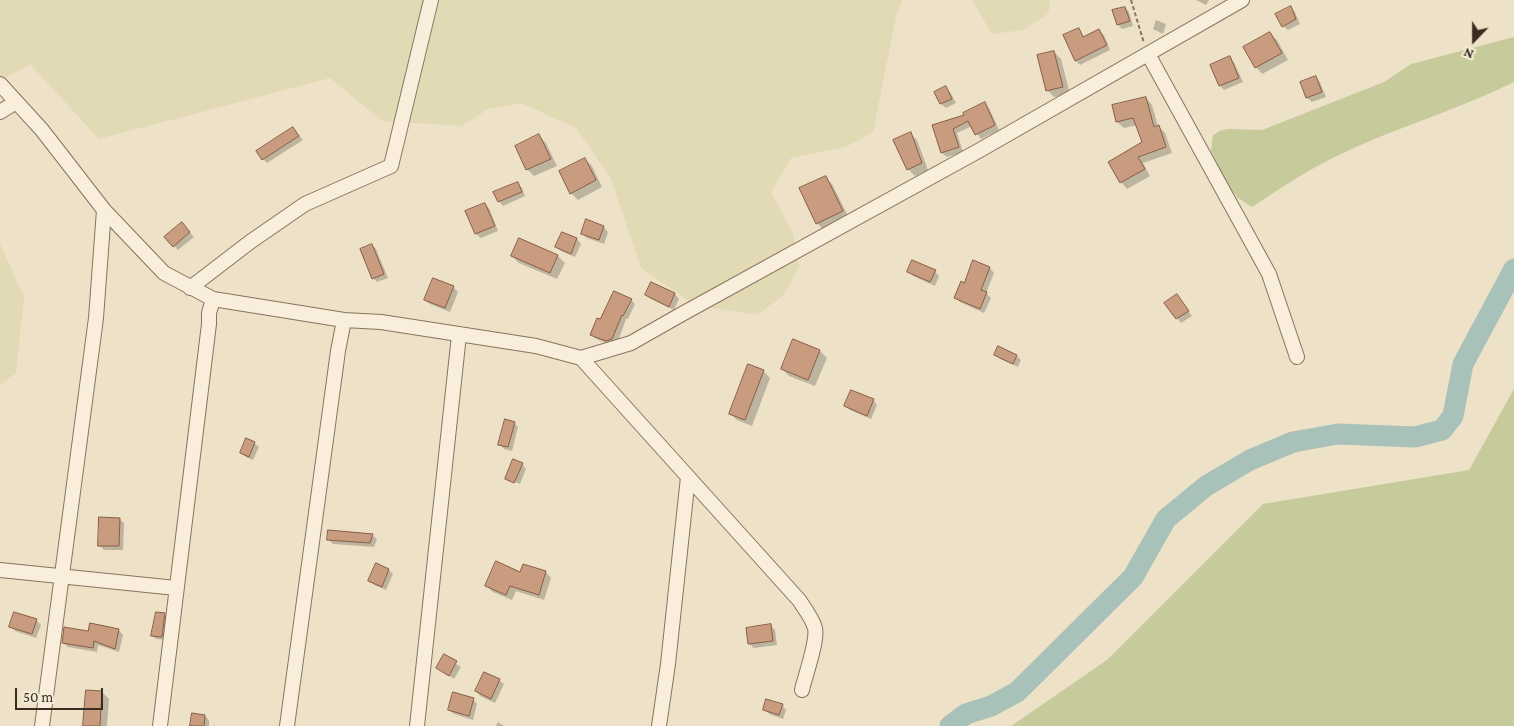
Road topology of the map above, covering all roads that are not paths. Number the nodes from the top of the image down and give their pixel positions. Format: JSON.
{"nodes":[{"id":1,"x":431,"y":0,"type":"edge"},
{"id":2,"x":1242,"y":0,"type":"edge"},
{"id":3,"x":1148,"y":54,"type":"junction"},
{"id":4,"x":0,"y":84,"type":"edge"},
{"id":5,"x":16,"y":102,"type":"junction"},
{"id":6,"x":0,"y":112,"type":"edge"},
{"id":7,"x":104,"y":210,"type":"junction"},
{"id":8,"x":190,"y":288,"type":"junction"},
{"id":9,"x":213,"y":299,"type":"junction"},
{"id":10,"x":344,"y":320,"type":"junction"},
{"id":11,"x":459,"y":335,"type":"junction"},
{"id":12,"x":1297,"y":357,"type":"dead end"},
{"id":13,"x":580,"y":358,"type":"junction"},
{"id":14,"x":688,"y":477,"type":"junction"},
{"id":15,"x":0,"y":570,"type":"edge"},
{"id":16,"x":62,"y":576,"type":"junction"},
{"id":17,"x":176,"y":588,"type":"junction"},
{"id":18,"x":802,"y":690,"type":"dead end"},
{"id":19,"x":42,"y":726,"type":"edge"},
{"id":20,"x":160,"y":726,"type":"edge"},
{"id":21,"x":287,"y":726,"type":"edge"},
{"id":22,"x":417,"y":726,"type":"edge"},
{"id":23,"x":659,"y":726,"type":"edge"}],
"edges":[{"from":1,"to":8,"type":"street"},
{"from":2,"to":3,"type":"street"},
{"from":3,"to":12,"type":"street"},
{"from":3,"to":13,"type":"street"},
{"from":4,"to":5,"type":"street"},
{"from":5,"to":6,"type":"street"},
{"from":5,"to":7,"type":"street"},
{"from":7,"to":8,"type":"street"},
{"from":7,"to":16,"type":"street"},
{"from":8,"to":9,"type":"street"},
{"from":9,"to":10,"type":"street"},
{"from":9,"to":17,"type":"street"},
{"from":10,"to":11,"type":"street"},
{"from":10,"to":21,"type":"street"},
{"from":11,"to":13,"type":"street"},
{"from":11,"to":22,"type":"street"},
{"from":13,"to":14,"type":"street"},
{"from":14,"to":18,"type":"street"},
{"from":14,"to":23,"type":"street"},
{"from":15,"to":16,"type":"street"},
{"from":16,"to":17,"type":"street"},
{"from":16,"to":19,"type":"street"},
{"from":17,"to":20,"type":"street"}]}
